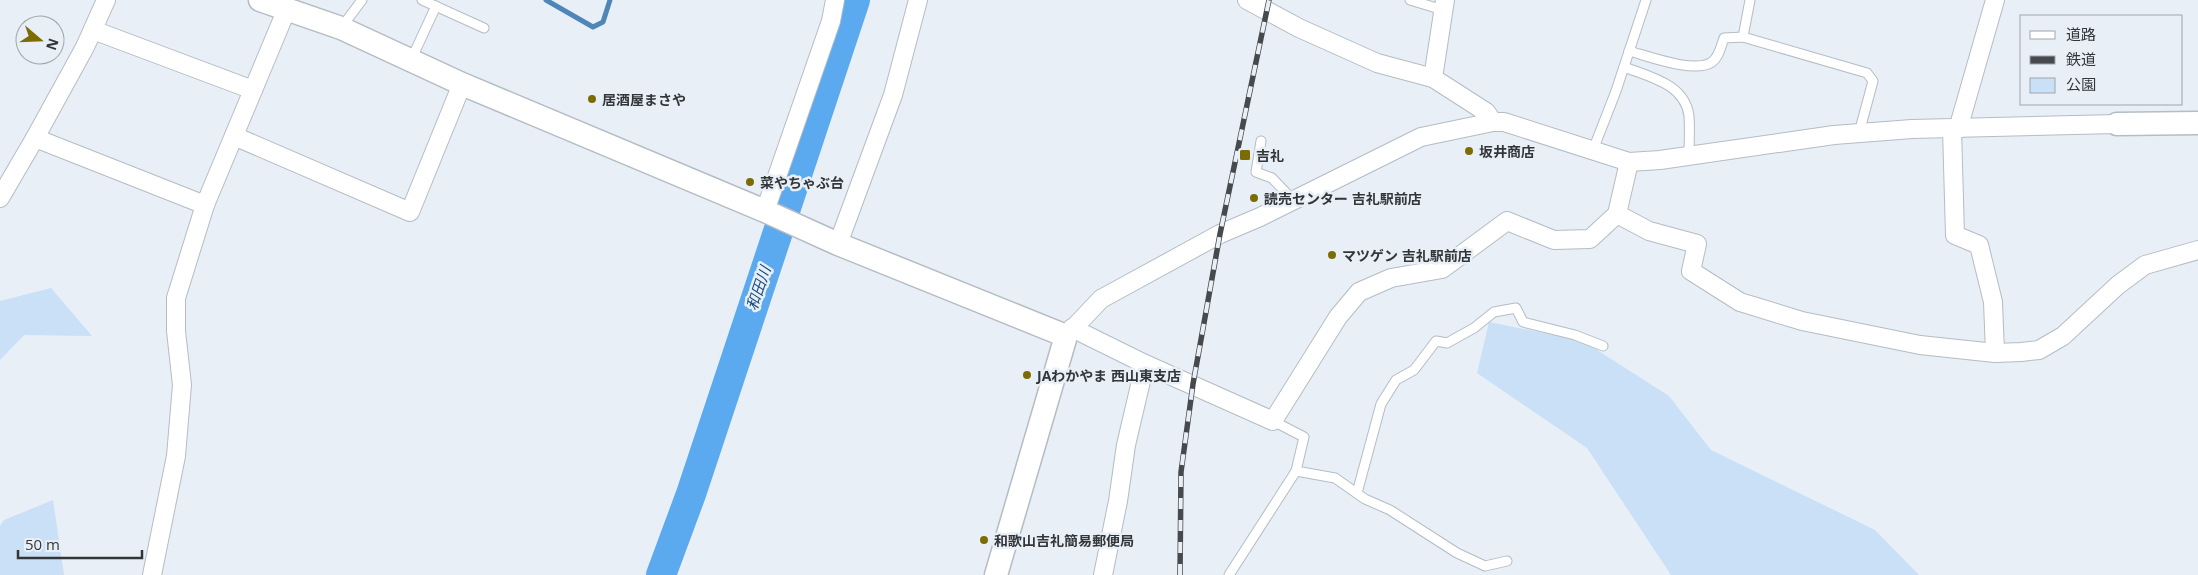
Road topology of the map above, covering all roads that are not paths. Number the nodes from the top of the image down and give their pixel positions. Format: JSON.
{"nodes":[{"id":1,"x":106,"y":0,"type":"edge"},
{"id":2,"x":260,"y":0,"type":"edge"},
{"id":3,"x":362,"y":0,"type":"edge"},
{"id":4,"x":422,"y":0,"type":"edge"},
{"id":5,"x":835,"y":0,"type":"edge"},
{"id":6,"x":918,"y":0,"type":"edge"},
{"id":7,"x":1248,"y":0,"type":"edge"},
{"id":8,"x":1410,"y":0,"type":"edge"},
{"id":9,"x":1646,"y":0,"type":"edge"},
{"id":10,"x":1750,"y":0,"type":"edge"},
{"id":11,"x":1995,"y":0,"type":"edge"},
{"id":12,"x":1444,"y":5,"type":"edge"},
{"id":13,"x":436,"y":6,"type":"junction"},
{"id":14,"x":286,"y":11,"type":"junction"},
{"id":15,"x":341,"y":28,"type":"junction"},
{"id":16,"x":484,"y":28,"type":"dead end"},
{"id":17,"x":92,"y":30,"type":"junction"},
{"id":18,"x":1743,"y":37,"type":"junction"},
{"id":19,"x":1629,"y":51,"type":"junction"},
{"id":20,"x":411,"y":60,"type":"junction"},
{"id":21,"x":1624,"y":67,"type":"junction"},
{"id":22,"x":1433,"y":78,"type":"junction"},
{"id":23,"x":462,"y":84,"type":"junction"},
{"id":24,"x":253,"y":90,"type":"junction"},
{"id":25,"x":1493,"y":122,"type":"junction"},
{"id":26,"x":2198,"y":123,"type":"edge"},
{"id":27,"x":2117,"y":124,"type":"joint"},
{"id":28,"x":1955,"y":129,"type":"junction"},
{"id":29,"x":1859,"y":133,"type":"junction"},
{"id":30,"x":234,"y":136,"type":"junction"},
{"id":31,"x":35,"y":138,"type":"junction"},
{"id":32,"x":1261,"y":141,"type":"dead end"},
{"id":33,"x":1593,"y":150,"type":"junction"},
{"id":34,"x":1689,"y":156,"type":"junction"},
{"id":35,"x":1629,"y":162,"type":"junction"},
{"id":36,"x":0,"y":198,"type":"edge"},
{"id":37,"x":1294,"y":201,"type":"junction"},
{"id":38,"x":205,"y":204,"type":"junction"},
{"id":39,"x":769,"y":212,"type":"junction"},
{"id":40,"x":1617,"y":214,"type":"junction"},
{"id":41,"x":838,"y":244,"type":"junction"},
{"id":42,"x":2198,"y":250,"type":"edge"},
{"id":43,"x":1069,"y":332,"type":"junction"},
{"id":44,"x":1603,"y":346,"type":"dead end"},
{"id":45,"x":1996,"y":353,"type":"junction"},
{"id":46,"x":1146,"y":364,"type":"junction"},
{"id":47,"x":1273,"y":421,"type":"junction"},
{"id":48,"x":1296,"y":471,"type":"junction"},
{"id":49,"x":1356,"y":493,"type":"junction"},
{"id":50,"x":1507,"y":561,"type":"dead end"},
{"id":51,"x":152,"y":575,"type":"edge"},
{"id":52,"x":996,"y":575,"type":"edge"},
{"id":53,"x":1102,"y":575,"type":"edge"},
{"id":54,"x":1229,"y":575,"type":"edge"}],
"edges":[{"from":1,"to":17,"type":"street"},
{"from":2,"to":14,"type":"street"},
{"from":3,"to":15,"type":"lane"},
{"from":4,"to":13,"type":"lane"},
{"from":5,"to":39,"type":"street"},
{"from":6,"to":41,"type":"street"},
{"from":7,"to":22,"type":"street"},
{"from":8,"to":12,"type":"lane"},
{"from":9,"to":19,"type":"lane"},
{"from":10,"to":18,"type":"lane"},
{"from":11,"to":28,"type":"street"},
{"from":12,"to":22,"type":"street"},
{"from":13,"to":16,"type":"lane"},
{"from":13,"to":20,"type":"lane"},
{"from":14,"to":15,"type":"street"},
{"from":14,"to":24,"type":"street"},
{"from":15,"to":20,"type":"street"},
{"from":17,"to":24,"type":"street"},
{"from":17,"to":31,"type":"street"},
{"from":18,"to":19,"type":"lane"},
{"from":18,"to":29,"type":"lane"},
{"from":19,"to":21,"type":"lane"},
{"from":20,"to":23,"type":"street"},
{"from":21,"to":33,"type":"lane"},
{"from":21,"to":34,"type":"lane"},
{"from":22,"to":25,"type":"street"},
{"from":23,"to":30,"type":"street"},
{"from":23,"to":39,"type":"street"},
{"from":24,"to":30,"type":"street"},
{"from":25,"to":33,"type":"street"},
{"from":25,"to":37,"type":"street"},
{"from":26,"to":27,"type":"street"},
{"from":27,"to":28,"type":"street"},
{"from":28,"to":29,"type":"street"},
{"from":28,"to":45,"type":"street"},
{"from":29,"to":34,"type":"street"},
{"from":30,"to":38,"type":"street"},
{"from":31,"to":36,"type":"street"},
{"from":31,"to":38,"type":"street"},
{"from":32,"to":37,"type":"lane"},
{"from":33,"to":35,"type":"street"},
{"from":34,"to":35,"type":"street"},
{"from":35,"to":40,"type":"street"},
{"from":37,"to":43,"type":"street"},
{"from":38,"to":51,"type":"street"},
{"from":39,"to":41,"type":"street"},
{"from":40,"to":45,"type":"street"},
{"from":40,"to":47,"type":"street"},
{"from":41,"to":43,"type":"street"},
{"from":42,"to":45,"type":"street"},
{"from":43,"to":46,"type":"street"},
{"from":43,"to":52,"type":"street"},
{"from":44,"to":49,"type":"lane"},
{"from":46,"to":47,"type":"street"},
{"from":46,"to":53,"type":"street"},
{"from":47,"to":48,"type":"lane"},
{"from":48,"to":49,"type":"lane"},
{"from":48,"to":54,"type":"lane"},
{"from":49,"to":50,"type":"lane"}]}
